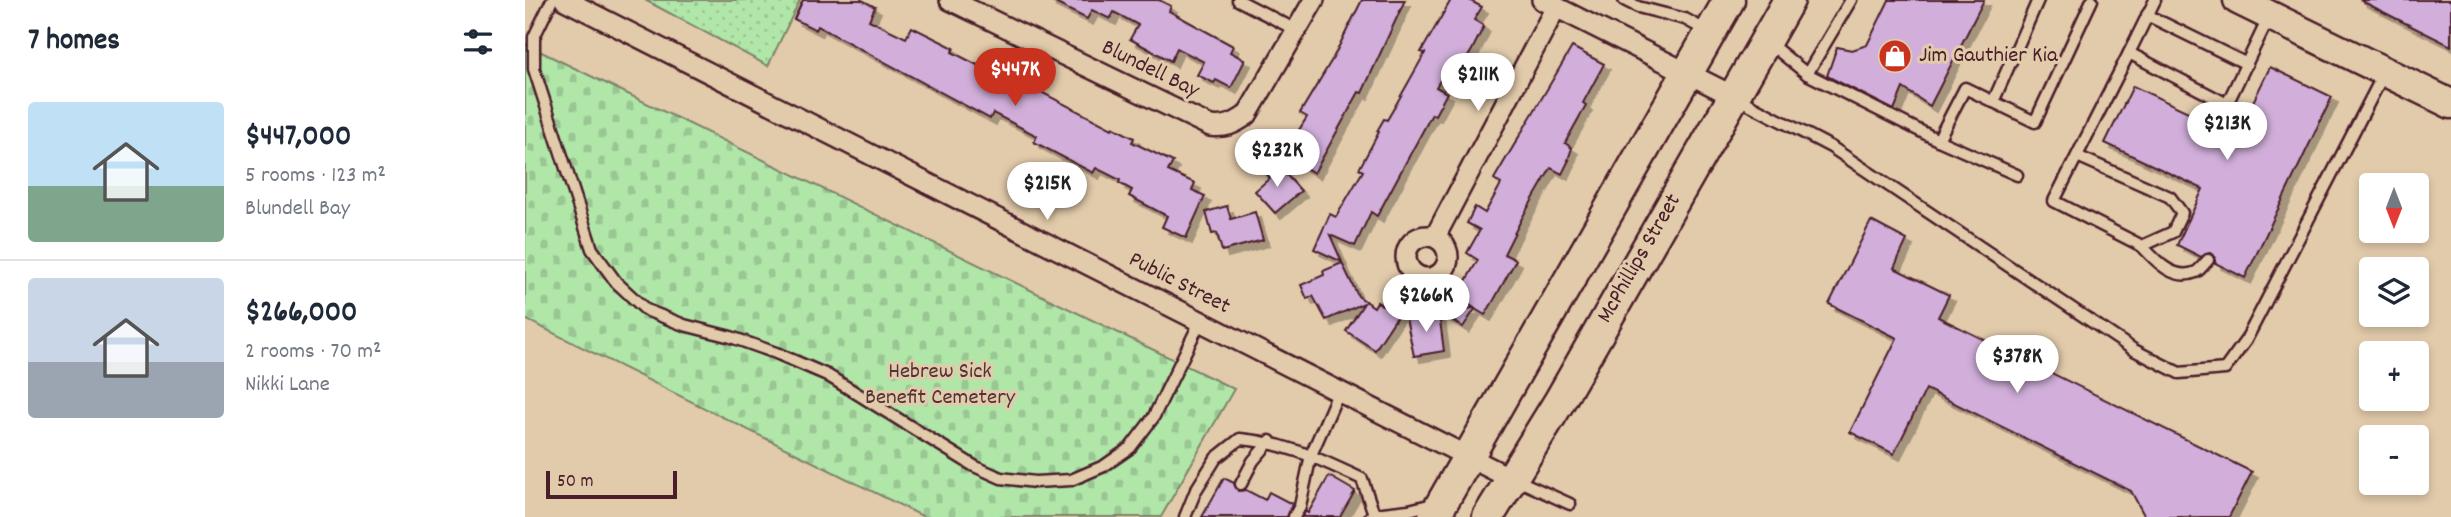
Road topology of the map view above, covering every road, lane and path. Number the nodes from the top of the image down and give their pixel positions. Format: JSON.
{"nodes":[{"id":1,"x":552,"y":0,"type":"edge"},
{"id":2,"x":565,"y":0,"type":"edge"},
{"id":3,"x":950,"y":0,"type":"edge"},
{"id":4,"x":1238,"y":0,"type":"edge"},
{"id":5,"x":1314,"y":0,"type":"edge"},
{"id":6,"x":1624,"y":0,"type":"edge"},
{"id":7,"x":1729,"y":0,"type":"edge"},
{"id":8,"x":1789,"y":0,"type":"edge"},
{"id":9,"x":1851,"y":0,"type":"edge"},
{"id":10,"x":2038,"y":0,"type":"edge"},
{"id":11,"x":2092,"y":0,"type":"edge"},
{"id":12,"x":2154,"y":0,"type":"edge"},
{"id":13,"x":2238,"y":0,"type":"edge"},
{"id":14,"x":1549,"y":3,"type":"edge"},
{"id":15,"x":2147,"y":15,"type":"junction"},
{"id":16,"x":2270,"y":16,"type":"junction"},
{"id":17,"x":1296,"y":30,"type":"junction"},
{"id":18,"x":1711,"y":33,"type":"junction"},
{"id":19,"x":1766,"y":41,"type":"junction"},
{"id":20,"x":2129,"y":53,"type":"junction"},
{"id":21,"x":2247,"y":64,"type":"junction"},
{"id":22,"x":2385,"y":71,"type":"junction"},
{"id":23,"x":1688,"y":73,"type":"junction"},
{"id":24,"x":1807,"y":74,"type":"junction"},
{"id":25,"x":1734,"y":96,"type":"junction"},
{"id":26,"x":1993,"y":102,"type":"junction"},
{"id":27,"x":2451,"y":104,"type":"edge"},
{"id":28,"x":1938,"y":140,"type":"junction"},
{"id":29,"x":2077,"y":156,"type":"junction"},
{"id":30,"x":2017,"y":175,"type":"dead end"},
{"id":31,"x":1435,"y":237,"type":"dead end"},
{"id":32,"x":2142,"y":246,"type":"junction"},
{"id":33,"x":2208,"y":260,"type":"dead end"},
{"id":34,"x":1200,"y":322,"type":"junction"},
{"id":35,"x":1339,"y":391,"type":"junction"},
{"id":36,"x":1270,"y":441,"type":"junction"},
{"id":37,"x":1311,"y":455,"type":"junction"},
{"id":38,"x":1469,"y":457,"type":"junction"},
{"id":39,"x":1510,"y":478,"type":"junction"},
{"id":40,"x":1241,"y":484,"type":"dead end"},
{"id":41,"x":1570,"y":504,"type":"dead end"},
{"id":42,"x":1439,"y":509,"type":"edge"},
{"id":43,"x":1372,"y":515,"type":"edge"},
{"id":44,"x":1185,"y":517,"type":"edge"},
{"id":45,"x":1294,"y":517,"type":"edge"},
{"id":46,"x":1488,"y":517,"type":"edge"}],
"edges":[{"from":1,"to":34,"type":"lane"},
{"from":2,"to":34,"type":"street","name":"Public Street"},
{"from":3,"to":17,"type":"street","name":"Blundell Bay"},
{"from":4,"to":17,"type":"lane"},
{"from":5,"to":17,"type":"street","name":"Blundell Bay"},
{"from":6,"to":18,"type":"lane"},
{"from":7,"to":18,"type":"main road"},
{"from":8,"to":19,"type":"main road","name":"McPhillips Street"},
{"from":9,"to":24,"type":"lane"},
{"from":10,"to":26,"type":"lane"},
{"from":11,"to":26,"type":"lane"},
{"from":12,"to":15,"type":"lane"},
{"from":13,"to":16,"type":"street"},
{"from":14,"to":23,"type":"street"},
{"from":14,"to":31,"type":"street"},
{"from":15,"to":20,"type":"lane"},
{"from":15,"to":21,"type":"lane"},
{"from":16,"to":21,"type":"lane"},
{"from":16,"to":22,"type":"street"},
{"from":18,"to":23,"type":"main road"},
{"from":19,"to":24,"type":"lane"},
{"from":19,"to":25,"type":"main road","name":"McPhillips Street"},
{"from":20,"to":21,"type":"lane"},
{"from":20,"to":29,"type":"lane"},
{"from":22,"to":25,"type":"lane"},
{"from":22,"to":27,"type":"street"},
{"from":23,"to":25,"type":"street"},
{"from":23,"to":38,"type":"main road"},
{"from":24,"to":28,"type":"lane"},
{"from":25,"to":39,"type":"main road","name":"McPhillips Street"},
{"from":26,"to":28,"type":"lane"},
{"from":28,"to":30,"type":"lane"},
{"from":29,"to":32,"type":"lane"},
{"from":29,"to":32,"type":"lane"},
{"from":32,"to":33,"type":"lane"},
{"from":34,"to":35,"type":"street","name":"Public Street"},
{"from":35,"to":37,"type":"lane"},
{"from":35,"to":38,"type":"street","name":"Public Street"},
{"from":36,"to":37,"type":"lane"},
{"from":36,"to":40,"type":"lane"},
{"from":36,"to":44,"type":"lane"},
{"from":37,"to":43,"type":"lane"},
{"from":37,"to":45,"type":"lane"},
{"from":38,"to":39,"type":"street","name":"Public Street"},
{"from":38,"to":42,"type":"main road"},
{"from":39,"to":41,"type":"lane"},
{"from":39,"to":46,"type":"main road","name":"McPhillips Street"},
{"from":42,"to":43,"type":"lane"}]}
